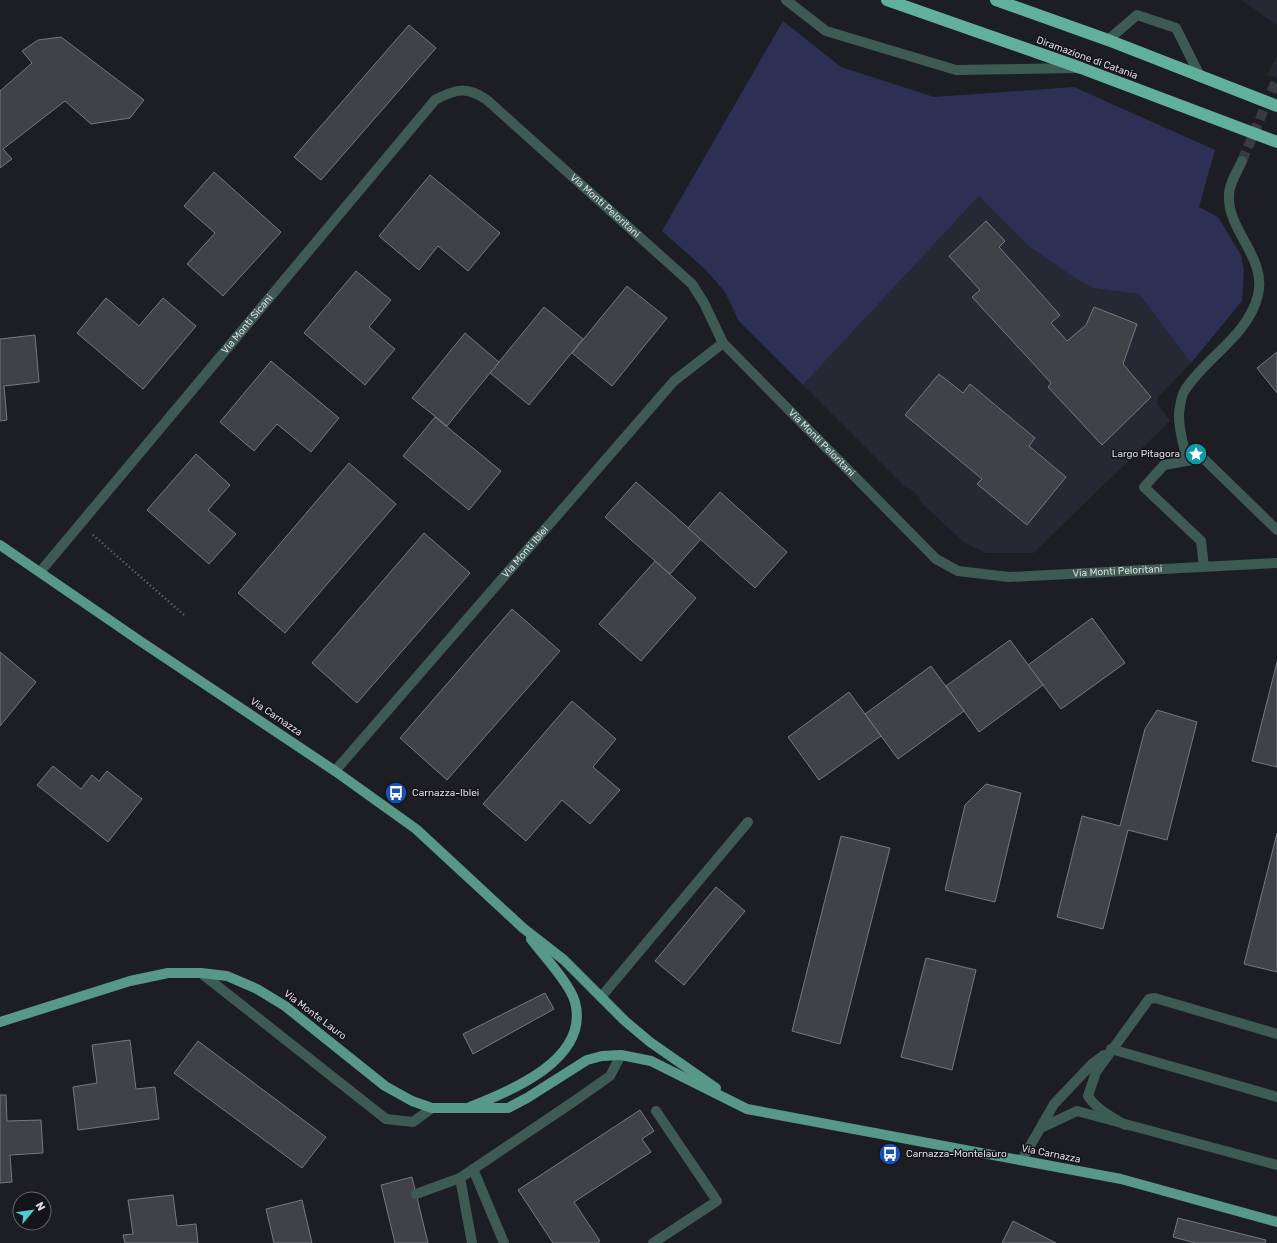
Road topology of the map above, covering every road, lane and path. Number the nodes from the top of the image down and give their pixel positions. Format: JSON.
{"nodes":[{"id":1,"x":786,"y":0,"type":"edge"},
{"id":2,"x":887,"y":0,"type":"edge"},
{"id":3,"x":996,"y":0,"type":"edge"},
{"id":4,"x":1108,"y":40,"type":"junction"},
{"id":5,"x":1081,"y":68,"type":"junction"},
{"id":6,"x":1200,"y":76,"type":"junction"},
{"id":7,"x":464,"y":90,"type":"joint"},
{"id":8,"x":1277,"y":106,"type":"edge"},
{"id":9,"x":1277,"y":142,"type":"edge"},
{"id":10,"x":1242,"y":161,"type":"tunnel mouth"},
{"id":11,"x":723,"y":343,"type":"junction"},
{"id":12,"x":1187,"y":461,"type":"junction"},
{"id":13,"x":81,"y":524,"type":"junction"},
{"id":14,"x":1277,"y":530,"type":"edge"},
{"id":15,"x":0,"y":545,"type":"edge"},
{"id":16,"x":1277,"y":563,"type":"edge"},
{"id":17,"x":1204,"y":567,"type":"junction"},
{"id":18,"x":40,"y":572,"type":"junction"},
{"id":19,"x":184,"y":615,"type":"dead end"},
{"id":20,"x":336,"y":771,"type":"junction"},
{"id":21,"x":748,"y":822,"type":"dead end"},
{"id":22,"x":523,"y":928,"type":"junction"},
{"id":23,"x":201,"y":973,"type":"junction"},
{"id":24,"x":600,"y":996,"type":"junction"},
{"id":25,"x":0,"y":1022,"type":"edge"},
{"id":26,"x":1277,"y":1034,"type":"edge"},
{"id":27,"x":1112,"y":1048,"type":"junction"},
{"id":28,"x":621,"y":1055,"type":"junction"},
{"id":29,"x":1277,"y":1097,"type":"edge"},
{"id":30,"x":432,"y":1108,"type":"junction"},
{"id":31,"x":466,"y":1109,"type":"junction"},
{"id":32,"x":747,"y":1109,"type":"junction"},
{"id":33,"x":656,"y":1111,"type":"dead end"},
{"id":34,"x":1125,"y":1125,"type":"junction"},
{"id":35,"x":1043,"y":1126,"type":"junction"},
{"id":36,"x":1022,"y":1160,"type":"junction"},
{"id":37,"x":1277,"y":1165,"type":"edge"},
{"id":38,"x":473,"y":1170,"type":"junction"},
{"id":39,"x":460,"y":1178,"type":"junction"},
{"id":40,"x":416,"y":1194,"type":"dead end"},
{"id":41,"x":1277,"y":1222,"type":"edge"},
{"id":42,"x":472,"y":1243,"type":"edge"},
{"id":43,"x":504,"y":1243,"type":"edge"},
{"id":44,"x":653,"y":1243,"type":"edge"}],
"edges":[{"from":1,"to":5,"type":"street"},
{"from":2,"to":5,"type":"highway","name":"Diramazione di Catania"},
{"from":3,"to":4,"type":"highway"},
{"from":4,"to":6,"type":"highway"},
{"from":4,"to":6,"type":"street"},
{"from":5,"to":9,"type":"highway","name":"Diramazione di Catania"},
{"from":6,"to":8,"type":"highway"},
{"from":7,"to":11,"type":"street","name":"Via Monti Peloritani"},
{"from":7,"to":13,"type":"street","name":"Via Monti Sicani"},
{"from":10,"to":12,"type":"street"},
{"from":11,"to":17,"type":"street","name":"Via Monti Peloritani"},
{"from":11,"to":20,"type":"street","name":"Via Monti Iblei"},
{"from":12,"to":14,"type":"street"},
{"from":12,"to":17,"type":"street"},
{"from":13,"to":18,"type":"street","name":"Via Monti Sicani"},
{"from":13,"to":19,"type":"path"},
{"from":15,"to":18,"type":"main road","name":"Via Carnazza"},
{"from":16,"to":17,"type":"street","name":"Via Monti Peloritani"},
{"from":18,"to":20,"type":"main road","name":"Via Carnazza"},
{"from":20,"to":22,"type":"main road","name":"Via Carnazza"},
{"from":21,"to":24,"type":"street"},
{"from":22,"to":24,"type":"main road"},
{"from":22,"to":31,"type":"main road"},
{"from":23,"to":25,"type":"main road","name":"Via Monte Lauro"},
{"from":23,"to":30,"type":"main road","name":"Via Monte Lauro"},
{"from":23,"to":30,"type":"street"},
{"from":24,"to":32,"type":"main road"},
{"from":26,"to":27,"type":"street"},
{"from":27,"to":29,"type":"street"},
{"from":27,"to":34,"type":"street"},
{"from":27,"to":35,"type":"street"},
{"from":28,"to":31,"type":"main road","name":"Via Monte Lauro"},
{"from":28,"to":32,"type":"main road","name":"Via Monte Lauro"},
{"from":28,"to":38,"type":"street"},
{"from":30,"to":31,"type":"main road","name":"Via Monte Lauro"},
{"from":32,"to":36,"type":"main road","name":"Via Carnazza"},
{"from":33,"to":44,"type":"street"},
{"from":34,"to":35,"type":"street"},
{"from":34,"to":37,"type":"street"},
{"from":35,"to":36,"type":"street"},
{"from":36,"to":41,"type":"main road","name":"Via Carnazza"},
{"from":38,"to":39,"type":"street"},
{"from":38,"to":43,"type":"street"},
{"from":39,"to":40,"type":"street"},
{"from":39,"to":42,"type":"street"}]}
